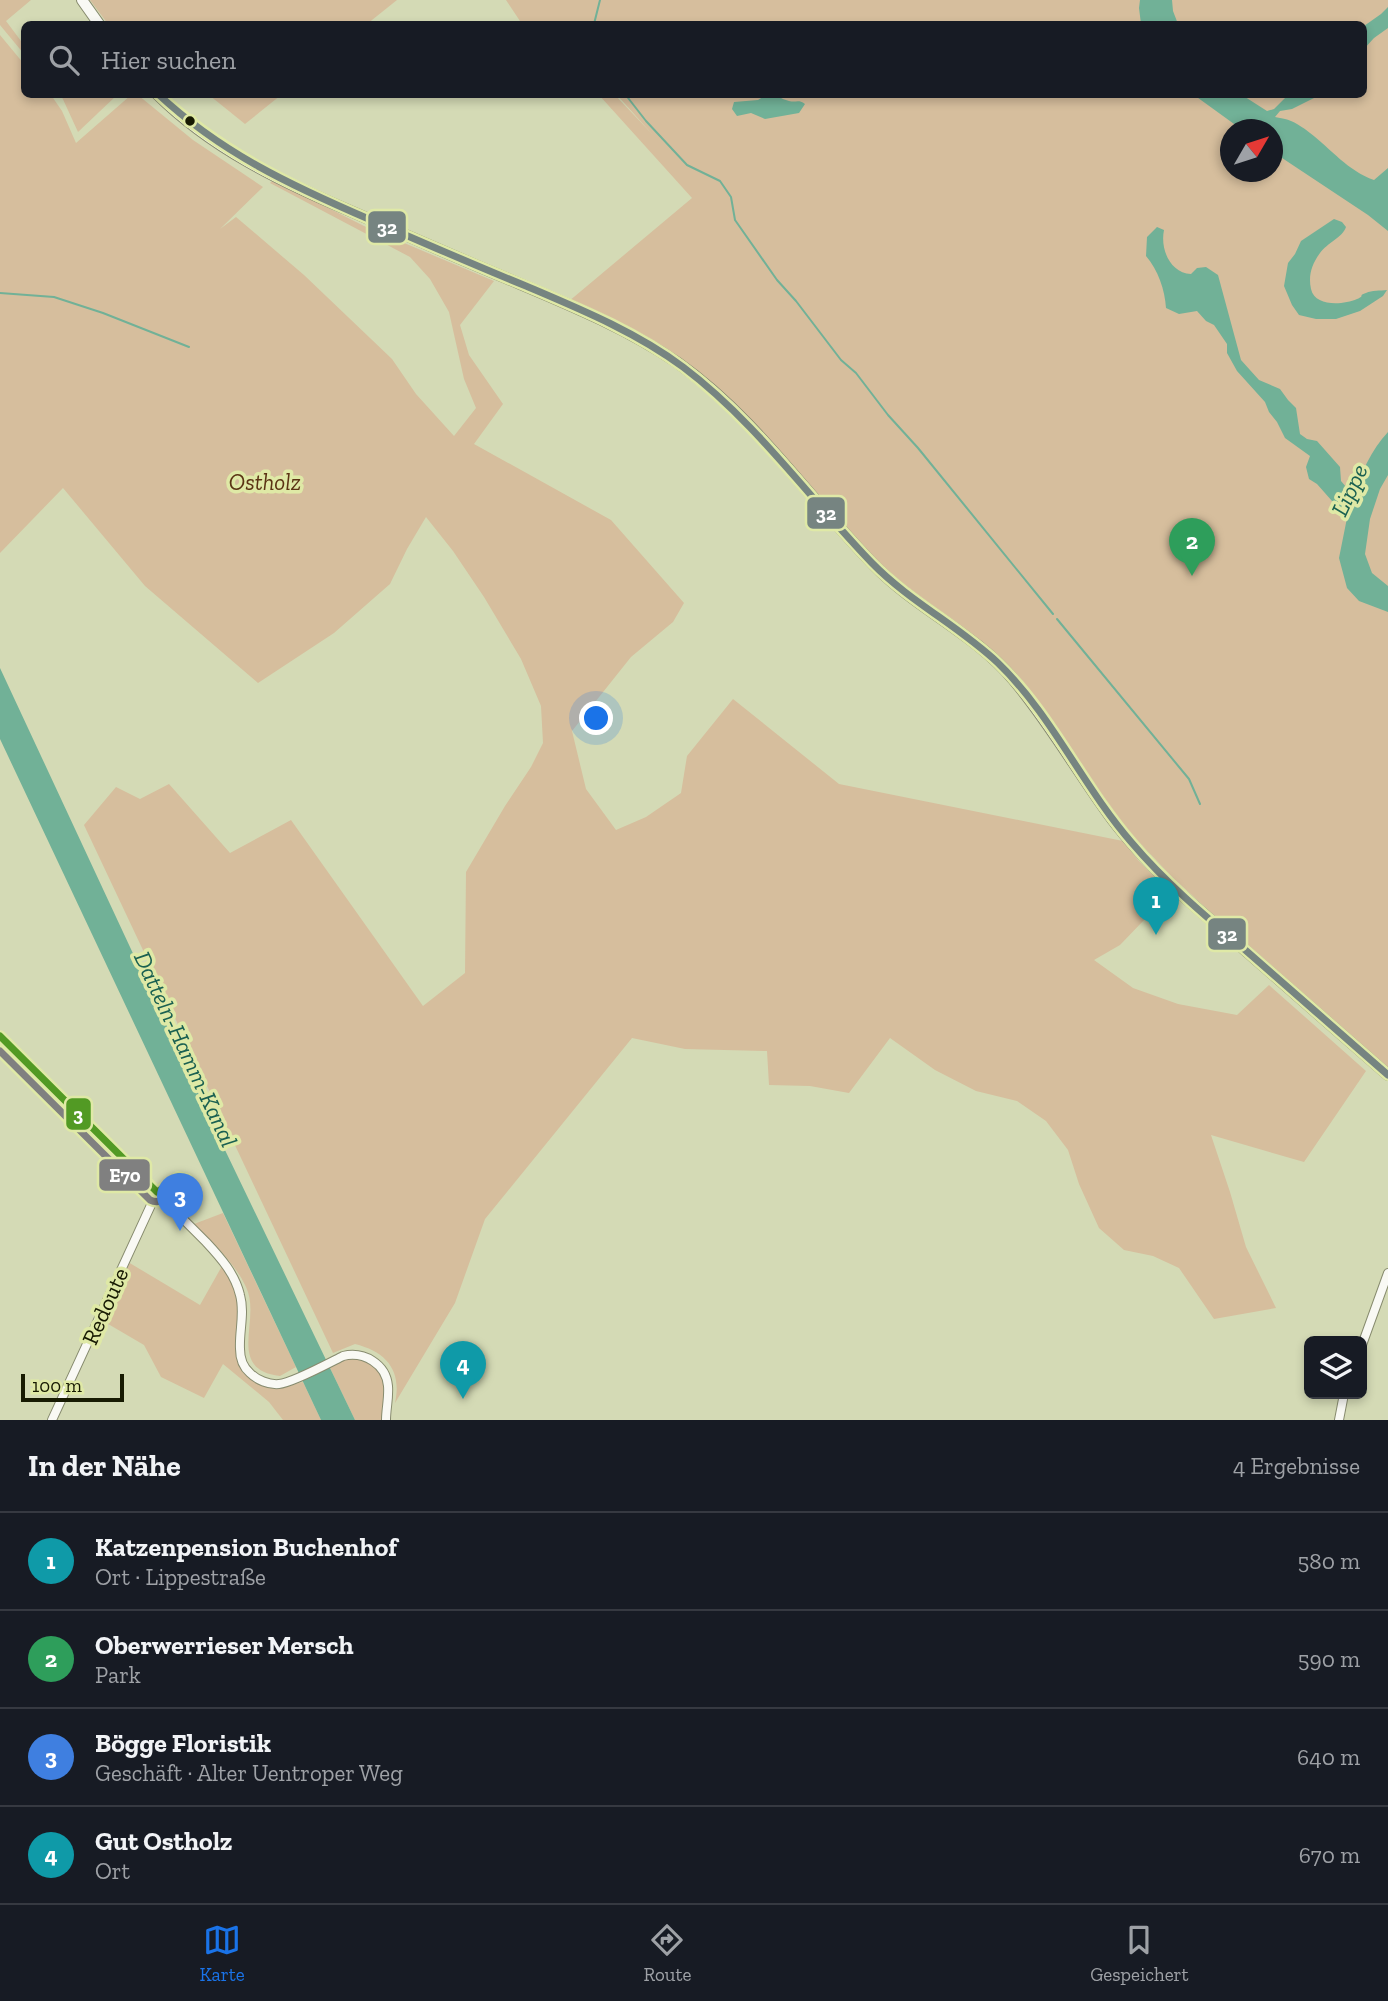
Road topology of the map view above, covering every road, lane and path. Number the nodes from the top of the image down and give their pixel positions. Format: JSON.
{"nodes":[{"id":1,"x":82,"y":0,"type":"edge"},
{"id":2,"x":97,"y":21,"type":"edge"},
{"id":3,"x":162,"y":98,"type":"edge"},
{"id":4,"x":0,"y":1036,"type":"edge"},
{"id":5,"x":1388,"y":1075,"type":"edge"},
{"id":6,"x":158,"y":1192,"type":"junction"},
{"id":7,"x":1388,"y":1273,"type":"edge"},
{"id":8,"x":1365,"y":1336,"type":"edge"},
{"id":9,"x":1343,"y":1399,"type":"edge"},
{"id":10,"x":52,"y":1420,"type":"edge"},
{"id":11,"x":386,"y":1420,"type":"edge"},
{"id":12,"x":1339,"y":1420,"type":"edge"}],
"edges":[{"from":1,"to":2,"type":"main road"},
{"from":3,"to":5,"type":"main road"},
{"from":4,"to":6,"type":"street"},
{"from":6,"to":10,"type":"street","name":"Redoute"},
{"from":6,"to":11,"type":"street"},
{"from":7,"to":8,"type":"street"},
{"from":9,"to":12,"type":"street"}]}
